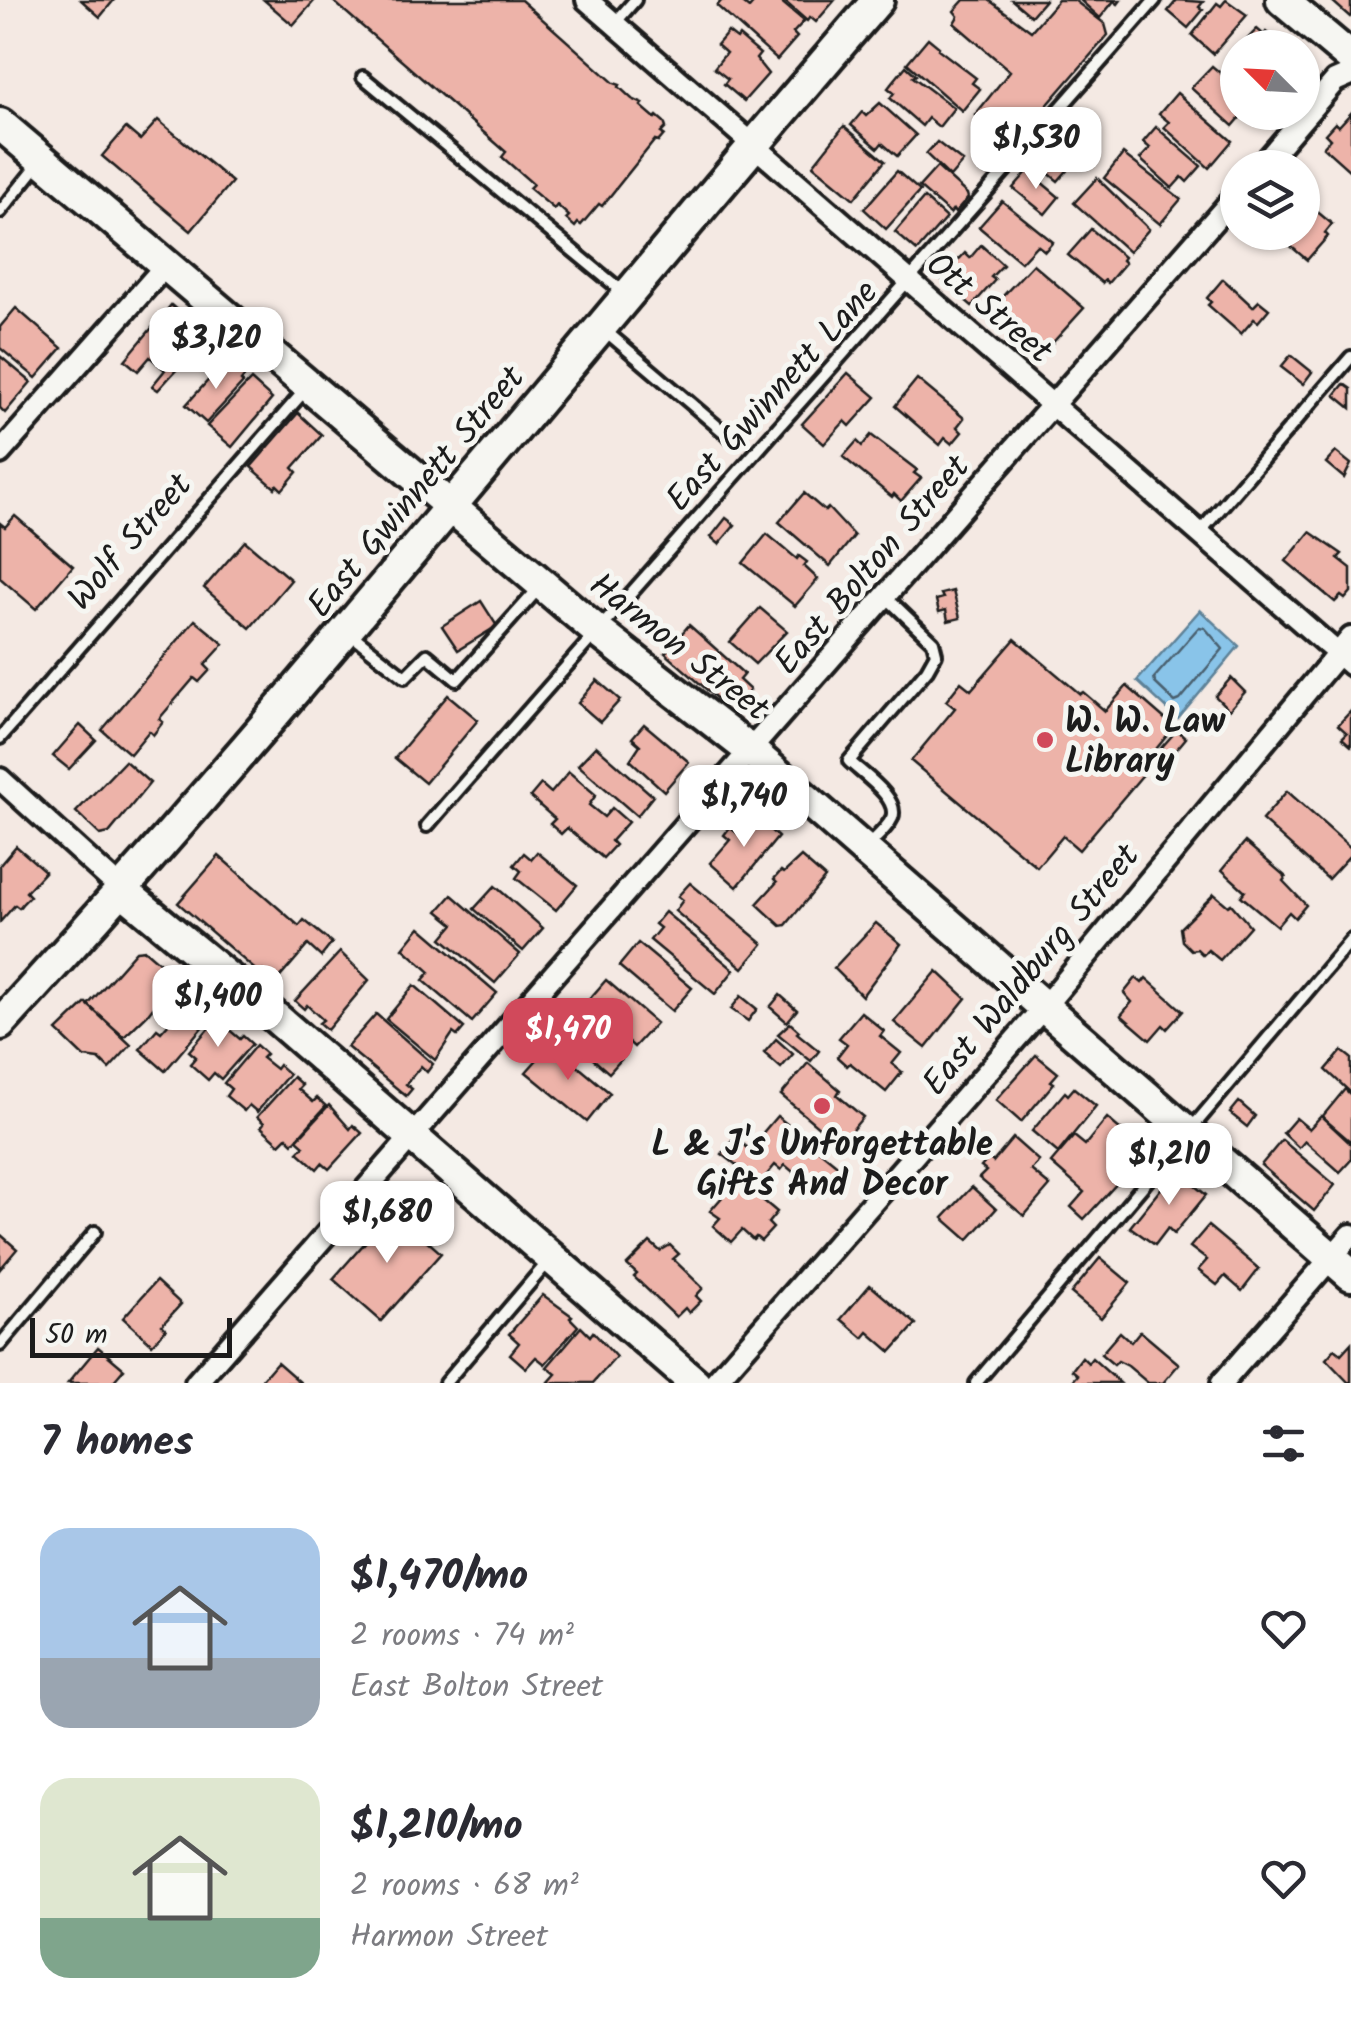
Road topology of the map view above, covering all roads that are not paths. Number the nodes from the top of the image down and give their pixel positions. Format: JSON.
{"nodes":[{"id":1,"x":586,"y":0,"type":"edge"},
{"id":2,"x":635,"y":0,"type":"edge"},
{"id":3,"x":878,"y":0,"type":"edge"},
{"id":4,"x":1155,"y":0,"type":"edge"},
{"id":5,"x":1282,"y":0,"type":"edge"},
{"id":6,"x":614,"y":24,"type":"junction"},
{"id":7,"x":1351,"y":58,"type":"edge"},
{"id":8,"x":1351,"y":74,"type":"edge"},
{"id":9,"x":363,"y":77,"type":"dead end"},
{"id":10,"x":0,"y":124,"type":"edge"},
{"id":11,"x":753,"y":144,"type":"junction"},
{"id":12,"x":1276,"y":150,"type":"edge"},
{"id":13,"x":42,"y":160,"type":"junction"},
{"id":14,"x":0,"y":212,"type":"edge"},
{"id":15,"x":1220,"y":214,"type":"edge"},
{"id":16,"x":164,"y":266,"type":"junction"},
{"id":17,"x":909,"y":282,"type":"junction"},
{"id":18,"x":628,"y":296,"type":"junction"},
{"id":19,"x":602,"y":327,"type":"junction"},
{"id":20,"x":1351,"y":356,"type":"edge"},
{"id":21,"x":307,"y":388,"type":"junction"},
{"id":22,"x":1054,"y":404,"type":"junction"},
{"id":23,"x":731,"y":438,"type":"dead end"},
{"id":24,"x":0,"y":453,"type":"edge"},
{"id":25,"x":453,"y":507,"type":"junction"},
{"id":26,"x":1200,"y":532,"type":"junction"},
{"id":27,"x":542,"y":584,"type":"junction"},
{"id":28,"x":886,"y":597,"type":"junction"},
{"id":29,"x":596,"y":630,"type":"junction"},
{"id":30,"x":346,"y":631,"type":"junction"},
{"id":31,"x":1346,"y":652,"type":"edge"},
{"id":32,"x":0,"y":738,"type":"edge"},
{"id":33,"x":751,"y":750,"type":"junction"},
{"id":34,"x":0,"y":779,"type":"edge"},
{"id":35,"x":427,"y":826,"type":"dead end"},
{"id":36,"x":864,"y":850,"type":"junction"},
{"id":37,"x":122,"y":891,"type":"junction"},
{"id":38,"x":1351,"y":940,"type":"edge"},
{"id":39,"x":1044,"y":1007,"type":"junction"},
{"id":40,"x":0,"y":1024,"type":"edge"},
{"id":41,"x":1187,"y":1132,"type":"junction"},
{"id":42,"x":412,"y":1137,"type":"junction"},
{"id":43,"x":95,"y":1232,"type":"dead end"},
{"id":44,"x":1344,"y":1256,"type":"edge"},
{"id":45,"x":552,"y":1258,"type":"junction"},
{"id":46,"x":0,"y":1346,"type":"edge"},
{"id":47,"x":196,"y":1383,"type":"edge"},
{"id":48,"x":445,"y":1383,"type":"edge"},
{"id":49,"x":695,"y":1383,"type":"edge"},
{"id":50,"x":714,"y":1383,"type":"edge"},
{"id":51,"x":976,"y":1383,"type":"edge"},
{"id":52,"x":1222,"y":1383,"type":"edge"}],
"edges":[{"from":1,"to":6,"type":"street","name":"Ott Street"},
{"from":2,"to":6,"type":"lane"},
{"from":3,"to":11,"type":"main road","name":"East Gwinnett Street"},
{"from":4,"to":17,"type":"lane","name":"East Gwinnett Lane"},
{"from":5,"to":7,"type":"main road"},
{"from":6,"to":11,"type":"street","name":"Ott Street"},
{"from":8,"to":12,"type":"street"},
{"from":9,"to":18,"type":"lane"},
{"from":10,"to":13,"type":"main road","name":"Harmon Street"},
{"from":11,"to":17,"type":"street","name":"Ott Street"},
{"from":11,"to":18,"type":"main road","name":"East Gwinnett Street"},
{"from":13,"to":14,"type":"lane"},
{"from":13,"to":16,"type":"main road","name":"Harmon Street"},
{"from":15,"to":22,"type":"street","name":"East Bolton Street"},
{"from":16,"to":21,"type":"main road","name":"Harmon Street"},
{"from":16,"to":24,"type":"street"},
{"from":17,"to":22,"type":"street","name":"Ott Street"},
{"from":17,"to":29,"type":"lane","name":"East Gwinnett Lane"},
{"from":18,"to":19,"type":"main road","name":"East Gwinnett Street"},
{"from":19,"to":23,"type":"lane"},
{"from":19,"to":25,"type":"main road","name":"East Gwinnett Street"},
{"from":20,"to":26,"type":"lane"},
{"from":21,"to":25,"type":"main road","name":"Harmon Street"},
{"from":21,"to":32,"type":"lane","name":"Wolf Street"},
{"from":22,"to":26,"type":"street","name":"Ott Street"},
{"from":22,"to":28,"type":"street","name":"East Bolton Street"},
{"from":25,"to":27,"type":"main road","name":"Harmon Street"},
{"from":25,"to":30,"type":"main road","name":"East Gwinnett Street"},
{"from":26,"to":31,"type":"street","name":"Ott Street"},
{"from":27,"to":29,"type":"main road","name":"Harmon Street"},
{"from":27,"to":30,"type":"lane"},
{"from":28,"to":33,"type":"street","name":"East Bolton Street"},
{"from":28,"to":36,"type":"lane"},
{"from":29,"to":33,"type":"main road","name":"Harmon Street"},
{"from":29,"to":35,"type":"lane","name":"East Gwinnett Lane"},
{"from":30,"to":37,"type":"main road","name":"East Gwinnett Street"},
{"from":31,"to":39,"type":"street","name":"East Waldburg Street"},
{"from":33,"to":36,"type":"main road","name":"Harmon Street"},
{"from":33,"to":42,"type":"street","name":"East Bolton Street"},
{"from":34,"to":37,"type":"street"},
{"from":36,"to":39,"type":"main road","name":"Harmon Street"},
{"from":37,"to":40,"type":"main road","name":"East Gwinnett Street"},
{"from":37,"to":42,"type":"main road"},
{"from":38,"to":41,"type":"lane"},
{"from":39,"to":41,"type":"main road","name":"Harmon Street"},
{"from":39,"to":50,"type":"street","name":"East Waldburg Street"},
{"from":41,"to":44,"type":"main road","name":"Harmon Street"},
{"from":41,"to":51,"type":"lane"},
{"from":42,"to":45,"type":"main road"},
{"from":42,"to":47,"type":"street","name":"East Bolton Street"},
{"from":43,"to":46,"type":"lane"},
{"from":44,"to":52,"type":"street"},
{"from":45,"to":48,"type":"lane"},
{"from":45,"to":49,"type":"main road"}]}
